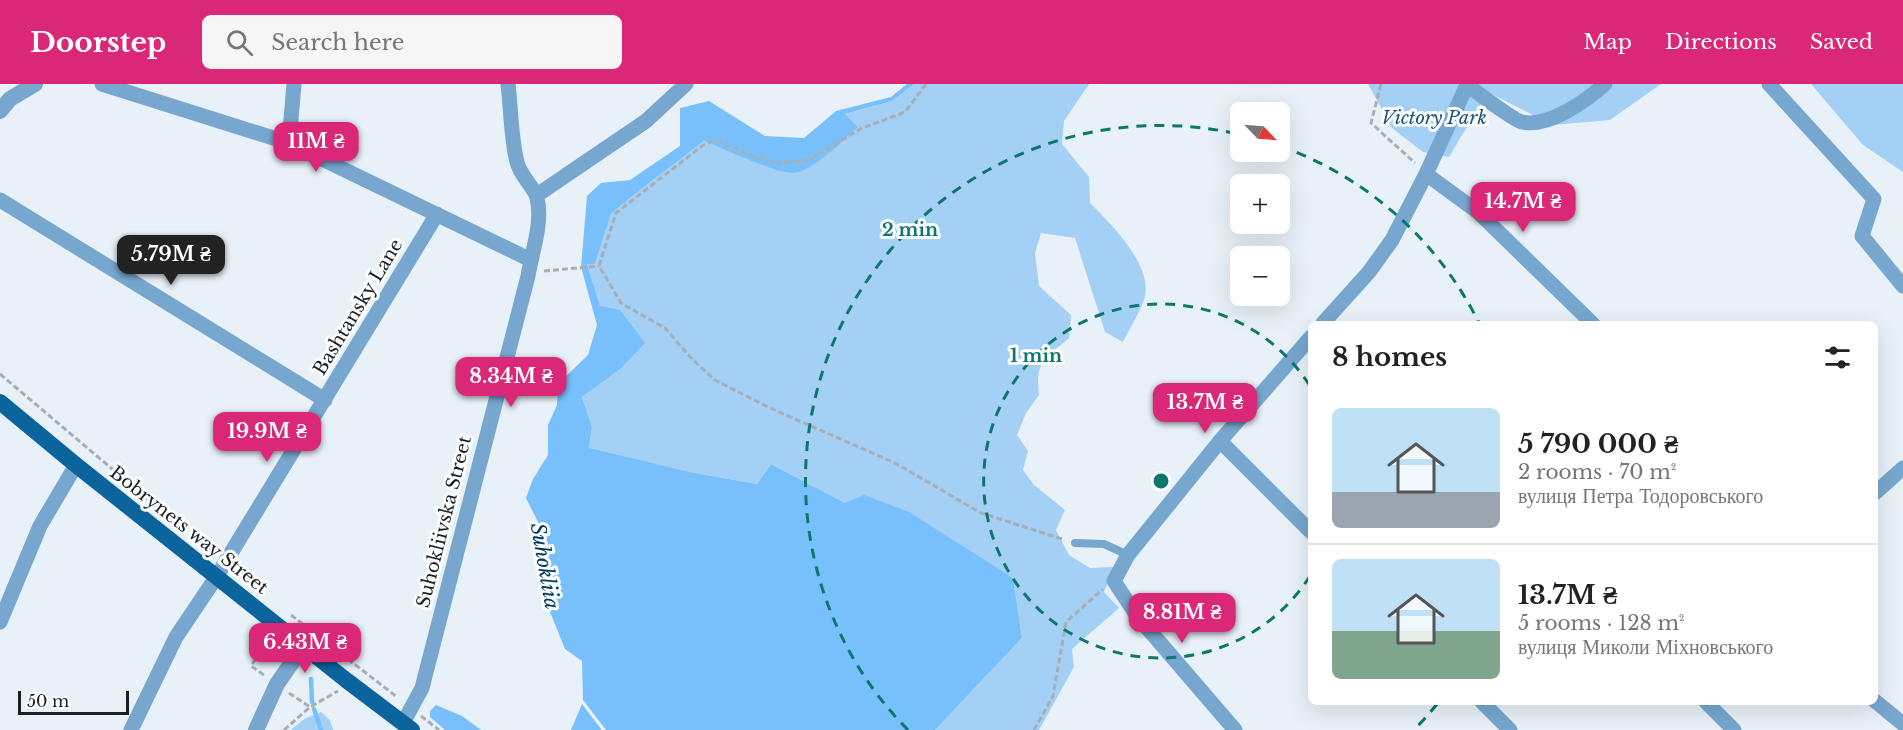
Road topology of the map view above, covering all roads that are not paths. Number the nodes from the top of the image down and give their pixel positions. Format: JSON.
{"nodes":[{"id":1,"x":35,"y":84,"type":"edge"},
{"id":2,"x":102,"y":84,"type":"edge"},
{"id":3,"x":294,"y":84,"type":"edge"},
{"id":4,"x":508,"y":84,"type":"edge"},
{"id":5,"x":686,"y":84,"type":"edge"},
{"id":6,"x":1605,"y":84,"type":"edge"},
{"id":7,"x":1770,"y":84,"type":"edge"},
{"id":8,"x":1467,"y":85,"type":"edge"},
{"id":9,"x":0,"y":111,"type":"edge"},
{"id":10,"x":289,"y":143,"type":"junction"},
{"id":11,"x":1426,"y":174,"type":"junction"},
{"id":12,"x":537,"y":195,"type":"junction"},
{"id":13,"x":0,"y":200,"type":"edge"},
{"id":14,"x":437,"y":214,"type":"junction"},
{"id":15,"x":531,"y":260,"type":"junction"},
{"id":16,"x":1903,"y":286,"type":"edge"},
{"id":17,"x":1326,"y":321,"type":"edge"},
{"id":18,"x":1590,"y":321,"type":"edge"},
{"id":19,"x":1308,"y":340,"type":"edge"},
{"id":20,"x":325,"y":400,"type":"junction"},
{"id":21,"x":0,"y":402,"type":"edge"},
{"id":22,"x":1220,"y":441,"type":"junction"},
{"id":23,"x":76,"y":465,"type":"junction"},
{"id":24,"x":1903,"y":468,"type":"edge"},
{"id":25,"x":1878,"y":490,"type":"edge"},
{"id":26,"x":1308,"y":529,"type":"edge"},
{"id":27,"x":1075,"y":543,"type":"road end"},
{"id":28,"x":1128,"y":555,"type":"junction"},
{"id":29,"x":217,"y":576,"type":"junction"},
{"id":30,"x":0,"y":622,"type":"edge"},
{"id":31,"x":304,"y":645,"type":"junction"},
{"id":32,"x":1878,"y":703,"type":"edge"},
{"id":33,"x":1485,"y":705,"type":"edge"},
{"id":34,"x":1709,"y":705,"type":"edge"},
{"id":35,"x":1903,"y":724,"type":"edge"},
{"id":36,"x":407,"y":726,"type":"edge"},
{"id":37,"x":131,"y":730,"type":"edge"},
{"id":38,"x":256,"y":730,"type":"edge"},
{"id":39,"x":1235,"y":730,"type":"edge"},
{"id":40,"x":1510,"y":730,"type":"edge"},
{"id":41,"x":1734,"y":730,"type":"edge"}],
"edges":[{"from":1,"to":9,"type":"street"},
{"from":2,"to":10,"type":"street"},
{"from":3,"to":10,"type":"street"},
{"from":4,"to":12,"type":"street"},
{"from":5,"to":12,"type":"street"},
{"from":6,"to":8,"type":"street"},
{"from":7,"to":16,"type":"street"},
{"from":8,"to":11,"type":"street"},
{"from":10,"to":14,"type":"street"},
{"from":11,"to":17,"type":"street"},
{"from":11,"to":18,"type":"street"},
{"from":12,"to":15,"type":"street","name":"Suhokliivska Street"},
{"from":13,"to":20,"type":"street"},
{"from":14,"to":15,"type":"street"},
{"from":14,"to":20,"type":"street","name":"Bashtansky Lane"},
{"from":15,"to":36,"type":"street","name":"Suhokliivska Street"},
{"from":19,"to":22,"type":"street"},
{"from":20,"to":29,"type":"street","name":"Bashtansky Lane"},
{"from":21,"to":23,"type":"main road","name":"Bobrynets way Street"},
{"from":22,"to":26,"type":"street"},
{"from":22,"to":28,"type":"street"},
{"from":23,"to":29,"type":"main road","name":"Bobrynets way Street"},
{"from":23,"to":30,"type":"street"},
{"from":24,"to":25,"type":"street"},
{"from":27,"to":28,"type":"lane"},
{"from":28,"to":39,"type":"street"},
{"from":29,"to":31,"type":"main road","name":"Bobrynets way Street"},
{"from":29,"to":37,"type":"street","name":"Bashtansky Lane"},
{"from":31,"to":36,"type":"main road","name":"Bobrynets way Street"},
{"from":31,"to":38,"type":"street"},
{"from":32,"to":35,"type":"street"},
{"from":33,"to":40,"type":"street"},
{"from":34,"to":41,"type":"street"}]}
